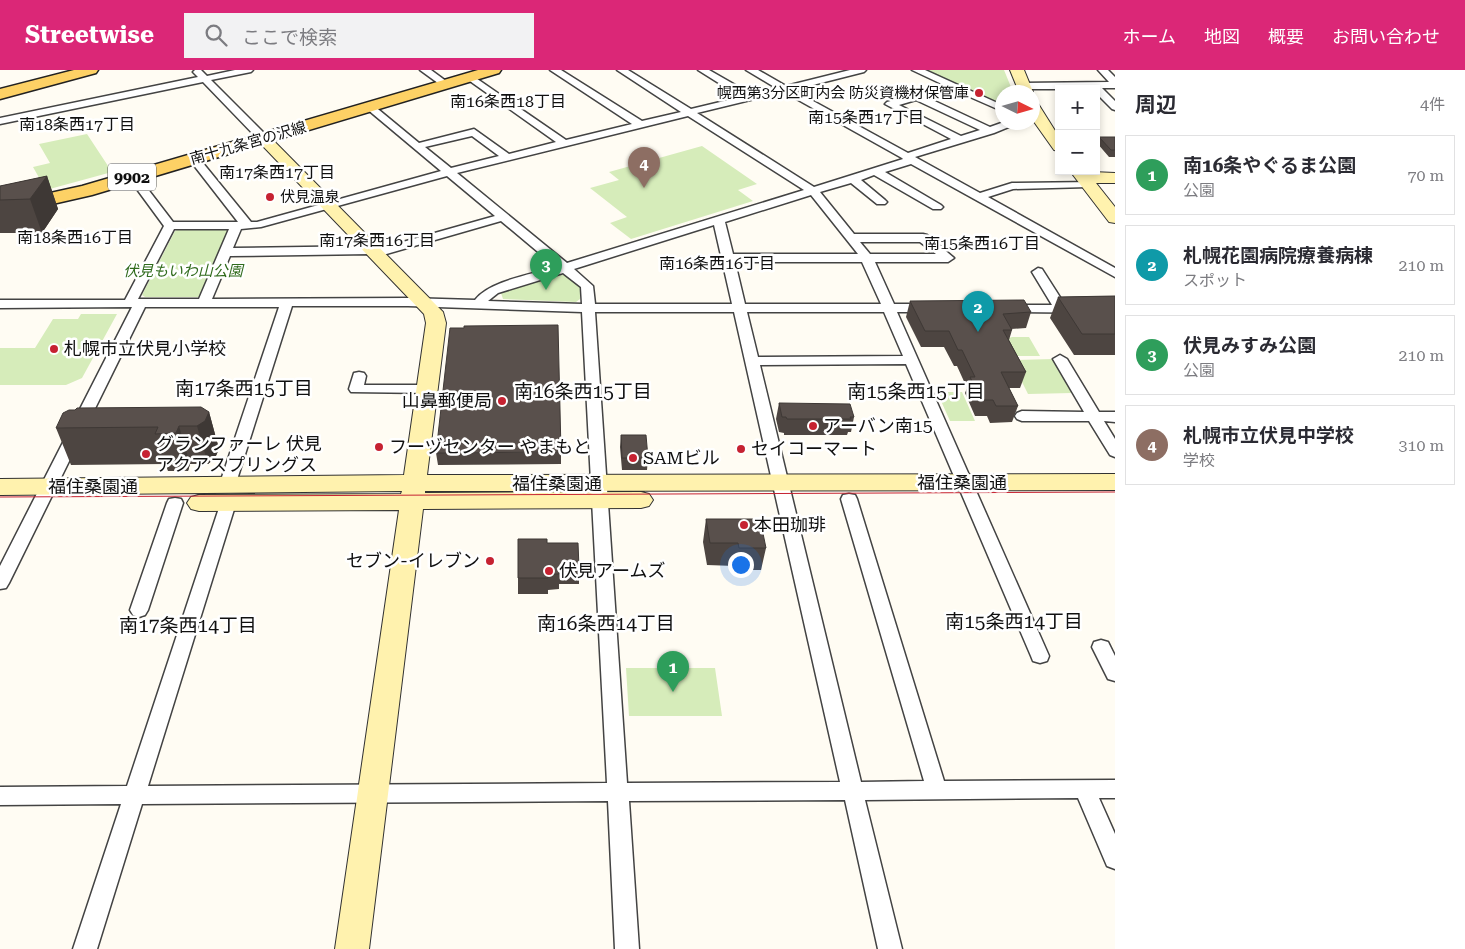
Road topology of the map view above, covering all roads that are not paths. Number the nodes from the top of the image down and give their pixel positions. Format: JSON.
{"nodes":[{"id":1,"x":91,"y":70,"type":"edge"},
{"id":2,"x":197,"y":70,"type":"edge"},
{"id":3,"x":248,"y":70,"type":"edge"},
{"id":4,"x":425,"y":70,"type":"edge"},
{"id":5,"x":494,"y":70,"type":"edge"},
{"id":6,"x":555,"y":70,"type":"edge"},
{"id":7,"x":622,"y":70,"type":"edge"},
{"id":8,"x":703,"y":70,"type":"edge"},
{"id":9,"x":751,"y":70,"type":"edge"},
{"id":10,"x":860,"y":70,"type":"edge"},
{"id":11,"x":917,"y":70,"type":"edge"},
{"id":12,"x":1017,"y":70,"type":"edge"},
{"id":13,"x":1103,"y":70,"type":"edge"},
{"id":14,"x":470,"y":77,"type":"junction"},
{"id":15,"x":205,"y":78,"type":"junction"},
{"id":16,"x":445,"y":84,"type":"junction"},
{"id":17,"x":1115,"y":84,"type":"edge"},
{"id":18,"x":1023,"y":85,"type":"edge"},
{"id":19,"x":954,"y":86,"type":"junction"},
{"id":20,"x":1100,"y":86,"type":"edge"},
{"id":21,"x":783,"y":88,"type":"junction"},
{"id":22,"x":1040,"y":88,"type":"edge"},
{"id":23,"x":1055,"y":88,"type":"edge"},
{"id":24,"x":1100,"y":91,"type":"edge"},
{"id":25,"x":0,"y":94,"type":"edge"},
{"id":26,"x":748,"y":97,"type":"junction"},
{"id":27,"x":917,"y":97,"type":"junction"},
{"id":28,"x":995,"y":105,"type":"edge"},
{"id":29,"x":370,"y":107,"type":"junction"},
{"id":30,"x":1115,"y":107,"type":"edge"},
{"id":31,"x":688,"y":112,"type":"junction"},
{"id":32,"x":0,"y":121,"type":"edge"},
{"id":33,"x":640,"y":124,"type":"junction"},
{"id":34,"x":1040,"y":124,"type":"edge"},
{"id":35,"x":995,"y":129,"type":"edge"},
{"id":36,"x":990,"y":131,"type":"junction"},
{"id":37,"x":263,"y":138,"type":"junction"},
{"id":38,"x":960,"y":140,"type":"junction"},
{"id":39,"x":1055,"y":142,"type":"edge"},
{"id":40,"x":564,"y":143,"type":"junction"},
{"id":41,"x":418,"y":146,"type":"junction"},
{"id":42,"x":506,"y":157,"type":"junction"},
{"id":43,"x":909,"y":158,"type":"junction"},
{"id":44,"x":194,"y":159,"type":"junction"},
{"id":45,"x":875,"y":171,"type":"junction"},
{"id":46,"x":449,"y":172,"type":"junction"},
{"id":47,"x":133,"y":177,"type":"junction"},
{"id":48,"x":852,"y":178,"type":"junction"},
{"id":49,"x":1083,"y":178,"type":"edge"},
{"id":50,"x":1115,"y":178,"type":"edge"},
{"id":51,"x":813,"y":191,"type":"junction"},
{"id":52,"x":978,"y":197,"type":"junction"},
{"id":53,"x":881,"y":202,"type":"dead end"},
{"id":54,"x":328,"y":206,"type":"junction"},
{"id":55,"x":937,"y":207,"type":"dead end"},
{"id":56,"x":3,"y":213,"type":"edge"},
{"id":57,"x":503,"y":217,"type":"junction"},
{"id":58,"x":1115,"y":218,"type":"edge"},
{"id":59,"x":720,"y":220,"type":"junction"},
{"id":60,"x":170,"y":226,"type":"junction"},
{"id":61,"x":242,"y":226,"type":"junction"},
{"id":62,"x":851,"y":238,"type":"junction"},
{"id":63,"x":225,"y":252,"type":"junction"},
{"id":64,"x":374,"y":252,"type":"junction"},
{"id":65,"x":729,"y":258,"type":"junction"},
{"id":66,"x":867,"y":258,"type":"junction"},
{"id":67,"x":565,"y":268,"type":"junction"},
{"id":68,"x":1038,"y":272,"type":"dead end"},
{"id":69,"x":1115,"y":274,"type":"edge"},
{"id":70,"x":423,"y":302,"type":"junction"},
{"id":71,"x":204,"y":303,"type":"junction"},
{"id":72,"x":287,"y":303,"type":"junction"},
{"id":73,"x":0,"y":304,"type":"edge"},
{"id":74,"x":135,"y":304,"type":"junction"},
{"id":75,"x":479,"y":304,"type":"junction"},
{"id":76,"x":739,"y":307,"type":"junction"},
{"id":77,"x":589,"y":308,"type":"junction"},
{"id":78,"x":889,"y":308,"type":"junction"},
{"id":79,"x":945,"y":308,"type":"edge"},
{"id":80,"x":993,"y":308,"type":"edge"},
{"id":81,"x":1061,"y":309,"type":"junction"},
{"id":82,"x":1115,"y":309,"type":"edge"},
{"id":83,"x":1060,"y":359,"type":"dead end"},
{"id":84,"x":911,"y":360,"type":"junction"},
{"id":85,"x":752,"y":361,"type":"junction"},
{"id":86,"x":359,"y":376,"type":"dead end"},
{"id":87,"x":428,"y":388,"type":"junction"},
{"id":88,"x":1022,"y":416,"type":"dead end"},
{"id":89,"x":1094,"y":417,"type":"junction"},
{"id":90,"x":1115,"y":417,"type":"edge"},
{"id":91,"x":1115,"y":452,"type":"edge"},
{"id":92,"x":1115,"y":482,"type":"edge"},
{"id":93,"x":0,"y":487,"type":"edge"},
{"id":94,"x":783,"y":491,"type":"junction"},
{"id":95,"x":967,"y":491,"type":"junction"},
{"id":96,"x":414,"y":492,"type":"junction"},
{"id":97,"x":598,"y":492,"type":"junction"},
{"id":98,"x":227,"y":494,"type":"junction"},
{"id":99,"x":44,"y":495,"type":"junction"},
{"id":100,"x":1115,"y":498,"type":"edge"},
{"id":101,"x":849,"y":499,"type":"junction"},
{"id":102,"x":175,"y":503,"type":"junction"},
{"id":103,"x":0,"y":504,"type":"edge"},
{"id":104,"x":0,"y":583,"type":"edge"},
{"id":105,"x":139,"y":610,"type":"dead end"},
{"id":106,"x":1101,"y":647,"type":"dead end"},
{"id":107,"x":1040,"y":656,"type":"dead end"},
{"id":108,"x":1115,"y":674,"type":"edge"},
{"id":109,"x":937,"y":790,"type":"junction"},
{"id":110,"x":1085,"y":790,"type":"junction"},
{"id":111,"x":1115,"y":790,"type":"edge"},
{"id":112,"x":852,"y":791,"type":"junction"},
{"id":113,"x":617,"y":792,"type":"junction"},
{"id":114,"x":372,"y":794,"type":"junction"},
{"id":115,"x":134,"y":795,"type":"junction"},
{"id":116,"x":0,"y":796,"type":"edge"},
{"id":117,"x":1115,"y":859,"type":"edge"},
{"id":118,"x":85,"y":949,"type":"edge"},
{"id":119,"x":352,"y":949,"type":"edge"},
{"id":120,"x":627,"y":949,"type":"edge"},
{"id":121,"x":890,"y":949,"type":"edge"}],
"edges":[{"from":1,"to":25,"type":"main road"},
{"from":2,"to":15,"type":"street"},
{"from":3,"to":15,"type":"street"},
{"from":4,"to":16,"type":"street"},
{"from":5,"to":14,"type":"main road","name":"南十九条宮の沢線","number":"9902"},
{"from":6,"to":33,"type":"street"},
{"from":7,"to":31,"type":"street"},
{"from":8,"to":26,"type":"street"},
{"from":9,"to":21,"type":"street"},
{"from":10,"to":21,"type":"street"},
{"from":11,"to":19,"type":"street"},
{"from":12,"to":18,"type":"street"},
{"from":13,"to":17,"type":"street"},
{"from":14,"to":16,"type":"main road","name":"南十九条宮の沢線","number":"9902"},
{"from":14,"to":40,"type":"street"},
{"from":15,"to":32,"type":"street"},
{"from":15,"to":37,"type":"street"},
{"from":16,"to":29,"type":"main road","name":"南十九条宮の沢線","number":"9902"},
{"from":17,"to":20,"type":"street"},
{"from":19,"to":27,"type":"street"},
{"from":19,"to":28,"type":"street"},
{"from":21,"to":26,"type":"street"},
{"from":21,"to":43,"type":"street"},
{"from":22,"to":23,"type":"street"},
{"from":24,"to":30,"type":"street"},
{"from":26,"to":31,"type":"street"},
{"from":27,"to":36,"type":"street"},
{"from":27,"to":38,"type":"street"},
{"from":29,"to":37,"type":"main road","name":"南十九条宮の沢線","number":"9902"},
{"from":29,"to":41,"type":"street"},
{"from":31,"to":33,"type":"street"},
{"from":31,"to":51,"type":"street"},
{"from":33,"to":40,"type":"street"},
{"from":34,"to":39,"type":"street"},
{"from":35,"to":36,"type":"street"},
{"from":36,"to":38,"type":"street"},
{"from":37,"to":44,"type":"main road","name":"南十九条宮の沢線","number":"9902"},
{"from":37,"to":54,"type":"street"},
{"from":38,"to":43,"type":"street"},
{"from":40,"to":42,"type":"street"},
{"from":41,"to":42,"type":"street"},
{"from":41,"to":46,"type":"street"},
{"from":42,"to":46,"type":"street"},
{"from":43,"to":45,"type":"street"},
{"from":43,"to":52,"type":"street"},
{"from":44,"to":47,"type":"main road","name":"南十九条宮の沢線","number":"9902"},
{"from":44,"to":61,"type":"street"},
{"from":45,"to":48,"type":"street"},
{"from":45,"to":55,"type":"street"},
{"from":46,"to":54,"type":"street"},
{"from":46,"to":57,"type":"street"},
{"from":47,"to":56,"type":"main road","name":"南十九条宮の沢線","number":"9902"},
{"from":47,"to":60,"type":"street"},
{"from":48,"to":51,"type":"street"},
{"from":48,"to":53,"type":"street"},
{"from":49,"to":50,"type":"street"},
{"from":49,"to":52,"type":"street"},
{"from":49,"to":58,"type":"street"},
{"from":51,"to":59,"type":"street"},
{"from":51,"to":62,"type":"street"},
{"from":52,"to":69,"type":"street"},
{"from":54,"to":61,"type":"street"},
{"from":54,"to":64,"type":"street"},
{"from":57,"to":64,"type":"street"},
{"from":57,"to":67,"type":"street"},
{"from":59,"to":65,"type":"street"},
{"from":59,"to":67,"type":"street"},
{"from":60,"to":61,"type":"street"},
{"from":60,"to":74,"type":"street"},
{"from":61,"to":63,"type":"street"},
{"from":62,"to":66,"type":"street"},
{"from":62,"to":66,"type":"street"},
{"from":63,"to":64,"type":"street"},
{"from":63,"to":71,"type":"street"},
{"from":64,"to":70,"type":"street"},
{"from":65,"to":66,"type":"street"},
{"from":65,"to":76,"type":"street"},
{"from":66,"to":78,"type":"street"},
{"from":67,"to":75,"type":"street"},
{"from":67,"to":77,"type":"street"},
{"from":68,"to":81,"type":"street"},
{"from":70,"to":72,"type":"street"},
{"from":70,"to":75,"type":"street"},
{"from":70,"to":87,"type":"street"},
{"from":71,"to":72,"type":"street"},
{"from":71,"to":74,"type":"street"},
{"from":72,"to":98,"type":"street"},
{"from":73,"to":74,"type":"street"},
{"from":74,"to":99,"type":"street"},
{"from":75,"to":77,"type":"street"},
{"from":76,"to":77,"type":"street"},
{"from":76,"to":78,"type":"street"},
{"from":76,"to":85,"type":"street"},
{"from":77,"to":97,"type":"street"},
{"from":78,"to":79,"type":"street"},
{"from":78,"to":84,"type":"street"},
{"from":80,"to":81,"type":"street"},
{"from":81,"to":82,"type":"street"},
{"from":83,"to":89,"type":"street"},
{"from":84,"to":85,"type":"street"},
{"from":84,"to":95,"type":"street"},
{"from":85,"to":94,"type":"street"},
{"from":86,"to":87,"type":"street"},
{"from":87,"to":96,"type":"street"},
{"from":88,"to":89,"type":"street"},
{"from":89,"to":90,"type":"street"},
{"from":89,"to":91,"type":"street"},
{"from":92,"to":95,"type":"street","name":"福住桑園通"},
{"from":93,"to":99,"type":"street","name":"福住桑園通"},
{"from":94,"to":95,"type":"street","name":"福住桑園通"},
{"from":94,"to":97,"type":"street","name":"福住桑園通"},
{"from":94,"to":101,"type":"street","name":"福住桑園通"},
{"from":94,"to":112,"type":"street"},
{"from":95,"to":100,"type":"street","name":"福住桑園通"},
{"from":95,"to":101,"type":"street","name":"福住桑園通"},
{"from":95,"to":107,"type":"street"},
{"from":96,"to":97,"type":"street","name":"福住桑園通"},
{"from":96,"to":98,"type":"street","name":"福住桑園通"},
{"from":96,"to":114,"type":"street"},
{"from":97,"to":113,"type":"street"},
{"from":98,"to":99,"type":"street","name":"福住桑園通"},
{"from":98,"to":102,"type":"street","name":"福住桑園通"},
{"from":98,"to":115,"type":"street"},
{"from":99,"to":102,"type":"street","name":"福住桑園通"},
{"from":99,"to":103,"type":"street","name":"福住桑園通"},
{"from":99,"to":104,"type":"street"},
{"from":101,"to":109,"type":"street"},
{"from":102,"to":105,"type":"street"},
{"from":106,"to":108,"type":"street"},
{"from":109,"to":110,"type":"street"},
{"from":109,"to":112,"type":"street"},
{"from":110,"to":111,"type":"street"},
{"from":110,"to":117,"type":"street"},
{"from":112,"to":113,"type":"street"},
{"from":112,"to":121,"type":"street"},
{"from":113,"to":114,"type":"street"},
{"from":113,"to":120,"type":"street"},
{"from":114,"to":115,"type":"street"},
{"from":114,"to":119,"type":"street"},
{"from":115,"to":116,"type":"street"},
{"from":115,"to":118,"type":"street"}]}
